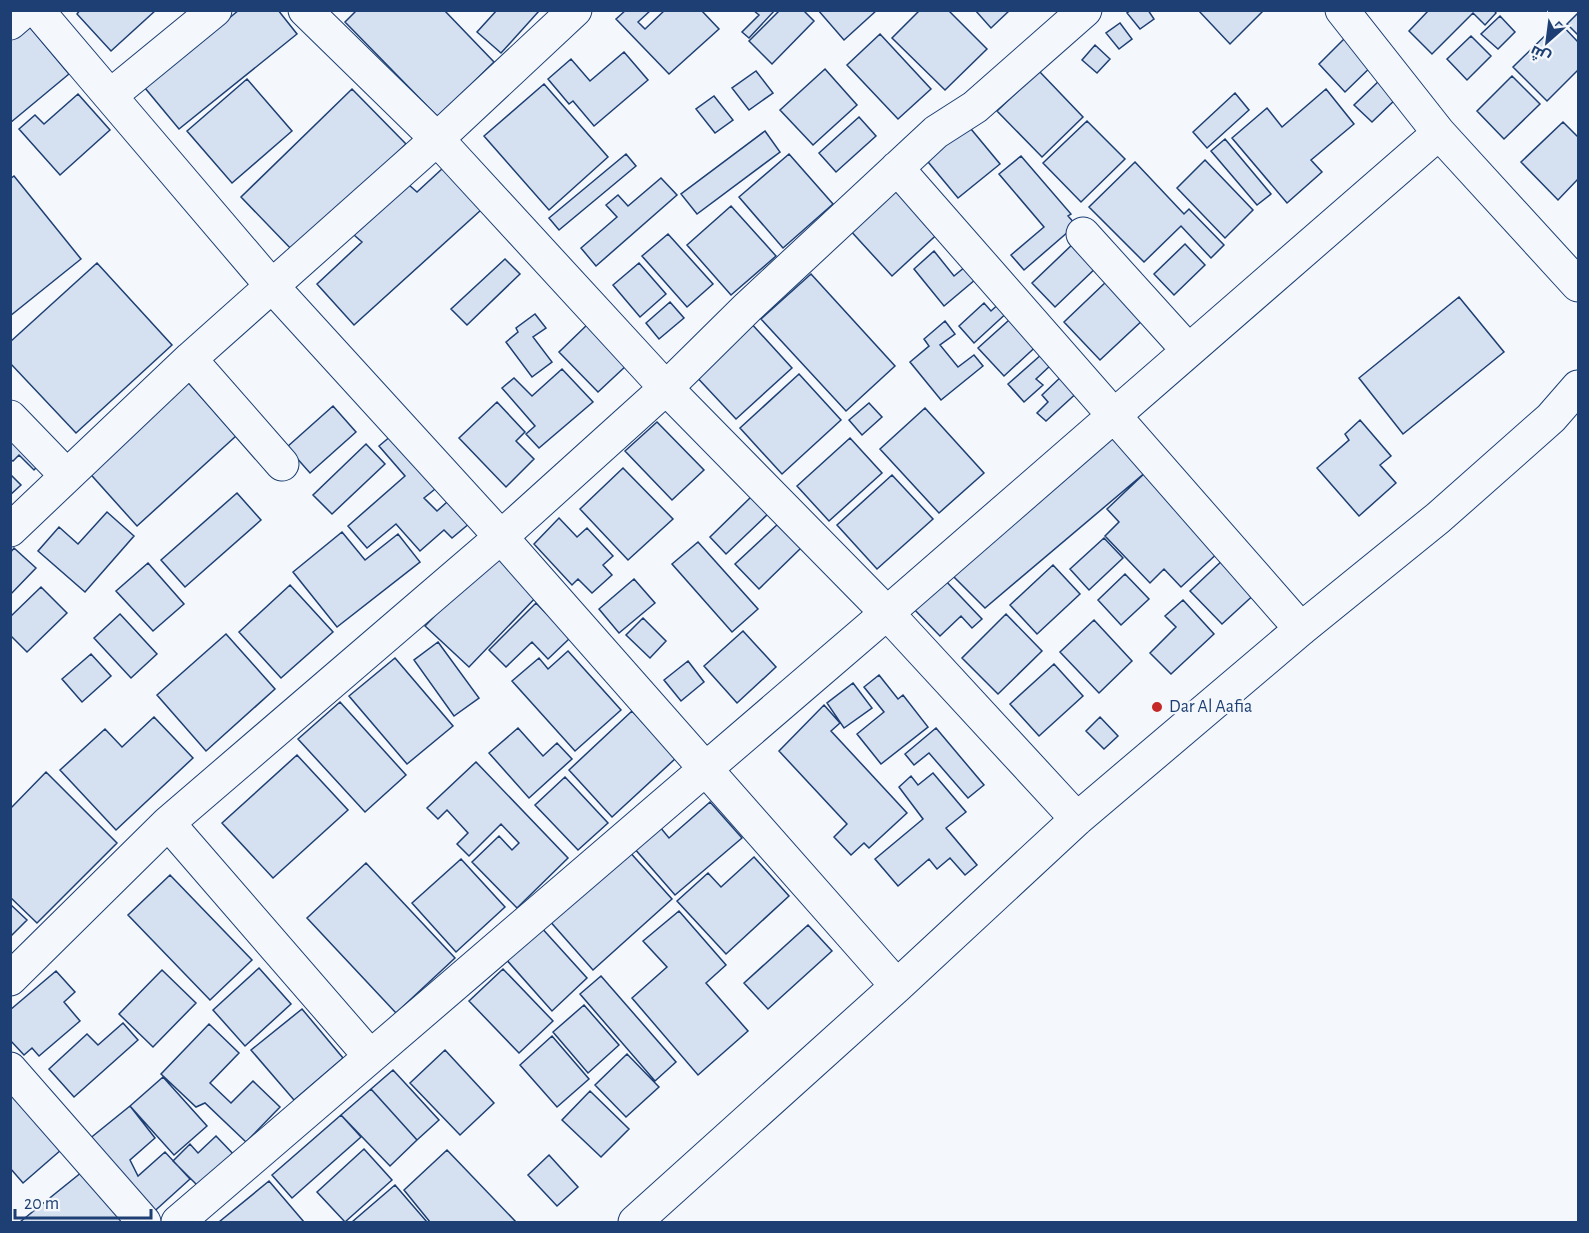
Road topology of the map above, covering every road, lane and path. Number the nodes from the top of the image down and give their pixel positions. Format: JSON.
{"nodes":[{"id":1,"x":25,"y":10,"type":"edge"},
{"id":2,"x":37,"y":10,"type":"edge"},
{"id":3,"x":215,"y":10,"type":"edge"},
{"id":4,"x":305,"y":10,"type":"edge"},
{"id":5,"x":575,"y":10,"type":"edge"},
{"id":6,"x":1085,"y":10,"type":"edge"},
{"id":7,"x":1342,"y":10,"type":"edge"},
{"id":8,"x":10,"y":22,"type":"edge"},
{"id":9,"x":111,"y":96,"type":"junction"},
{"id":10,"x":1439,"y":133,"type":"junction"},
{"id":11,"x":437,"y":139,"type":"junction"},
{"id":12,"x":897,"y":168,"type":"junction"},
{"id":13,"x":1083,"y":234,"type":"dead end"},
{"id":14,"x":271,"y":285,"type":"junction"},
{"id":15,"x":1578,"y":285,"type":"edge"},
{"id":16,"x":1188,"y":350,"type":"junction"},
{"id":17,"x":190,"y":359,"type":"junction"},
{"id":18,"x":1578,"y":387,"type":"edge"},
{"id":19,"x":666,"y":388,"type":"junction"},
{"id":20,"x":1114,"y":415,"type":"junction"},
{"id":21,"x":10,"y":417,"type":"edge"},
{"id":22,"x":282,"y":464,"type":"dead end"},
{"id":23,"x":66,"y":475,"type":"junction"},
{"id":24,"x":11,"y":529,"type":"edge"},
{"id":25,"x":501,"y":537,"type":"junction"},
{"id":26,"x":887,"y":613,"type":"junction"},
{"id":27,"x":1301,"y":629,"type":"junction"},
{"id":28,"x":705,"y":768,"type":"junction"},
{"id":29,"x":1077,"y":819,"type":"junction"},
{"id":30,"x":168,"y":823,"type":"junction"},
{"id":31,"x":10,"y":979,"type":"edge"},
{"id":32,"x":897,"y":986,"type":"junction"},
{"id":33,"x":370,"y":1056,"type":"junction"},
{"id":34,"x":10,"y":1069,"type":"edge"},
{"id":35,"x":144,"y":1222,"type":"edge"},
{"id":36,"x":178,"y":1222,"type":"edge"},
{"id":37,"x":635,"y":1222,"type":"edge"}],
"edges":[{"from":1,"to":8,"type":"street"},
{"from":2,"to":9,"type":"street"},
{"from":3,"to":9,"type":"street"},
{"from":4,"to":11,"type":"street"},
{"from":5,"to":11,"type":"street"},
{"from":6,"to":12,"type":"street"},
{"from":7,"to":10,"type":"street"},
{"from":9,"to":14,"type":"street"},
{"from":10,"to":15,"type":"street"},
{"from":10,"to":16,"type":"street"},
{"from":11,"to":14,"type":"street"},
{"from":11,"to":19,"type":"street"},
{"from":12,"to":19,"type":"street"},
{"from":12,"to":20,"type":"street"},
{"from":13,"to":16,"type":"street"},
{"from":14,"to":17,"type":"street"},
{"from":14,"to":25,"type":"street"},
{"from":16,"to":20,"type":"street"},
{"from":17,"to":22,"type":"street"},
{"from":17,"to":23,"type":"street"},
{"from":18,"to":27,"type":"street"},
{"from":19,"to":25,"type":"street"},
{"from":19,"to":26,"type":"street"},
{"from":20,"to":26,"type":"street"},
{"from":20,"to":27,"type":"street"},
{"from":21,"to":23,"type":"street"},
{"from":23,"to":24,"type":"street"},
{"from":25,"to":28,"type":"street"},
{"from":25,"to":30,"type":"street"},
{"from":26,"to":28,"type":"street"},
{"from":26,"to":29,"type":"street"},
{"from":27,"to":29,"type":"street"},
{"from":28,"to":32,"type":"street"},
{"from":28,"to":33,"type":"street"},
{"from":29,"to":32,"type":"street"},
{"from":30,"to":31,"type":"street"},
{"from":30,"to":33,"type":"street"},
{"from":32,"to":37,"type":"street"},
{"from":33,"to":36,"type":"street"},
{"from":34,"to":35,"type":"street"}]}
